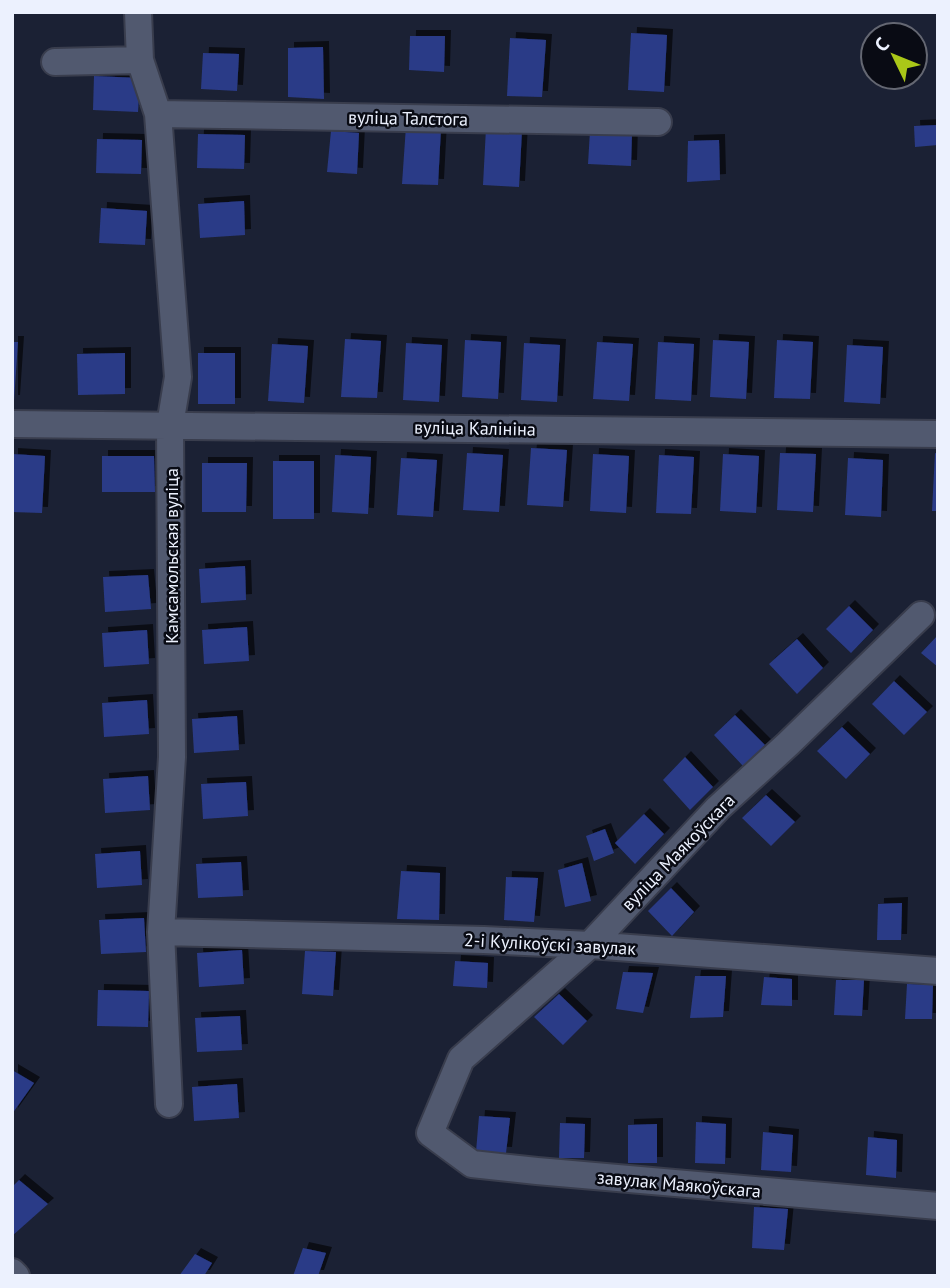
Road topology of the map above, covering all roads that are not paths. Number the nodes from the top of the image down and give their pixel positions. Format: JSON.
{"nodes":[{"id":1,"x":138,"y":12,"type":"edge"},
{"id":2,"x":141,"y":60,"type":"junction"},
{"id":3,"x":55,"y":62,"type":"dead end"},
{"id":4,"x":158,"y":114,"type":"junction"},
{"id":5,"x":658,"y":121,"type":"dead end"},
{"id":6,"x":12,"y":424,"type":"edge"},
{"id":7,"x":170,"y":425,"type":"junction"},
{"id":8,"x":938,"y":434,"type":"edge"},
{"id":9,"x":921,"y":615,"type":"dead end"},
{"id":10,"x":161,"y":932,"type":"junction"},
{"id":11,"x":590,"y":945,"type":"junction"},
{"id":12,"x":938,"y":971,"type":"edge"},
{"id":13,"x":169,"y":1104,"type":"dead end"},
{"id":14,"x":430,"y":1133,"type":"joint"},
{"id":15,"x":938,"y":1206,"type":"edge"},
{"id":16,"x":12,"y":1272,"type":"edge"},
{"id":17,"x":16,"y":1276,"type":"edge"}],
"edges":[{"from":1,"to":2,"type":"street","name":"Камсамольская вуліца"},
{"from":2,"to":3,"type":"street"},
{"from":2,"to":4,"type":"street","name":"Камсамольская вуліца"},
{"from":4,"to":5,"type":"street","name":"вуліца Талстога"},
{"from":4,"to":7,"type":"street","name":"Камсамольская вуліца"},
{"from":6,"to":7,"type":"street","name":"вуліца Калініна"},
{"from":7,"to":8,"type":"street","name":"вуліца Калініна"},
{"from":7,"to":10,"type":"street","name":"Камсамольская вуліца"},
{"from":9,"to":11,"type":"street","name":"вуліца Маякоўскага"},
{"from":10,"to":11,"type":"street","name":"2-і Кулікоўскі завулак"},
{"from":10,"to":13,"type":"street","name":"Камсамольская вуліца"},
{"from":11,"to":12,"type":"street","name":"2-і Кулікоўскі завулак"},
{"from":11,"to":14,"type":"street","name":"вуліца Маякоўскага"},
{"from":14,"to":15,"type":"street","name":"завулак Маякоўскага"},
{"from":16,"to":17,"type":"street"}]}
